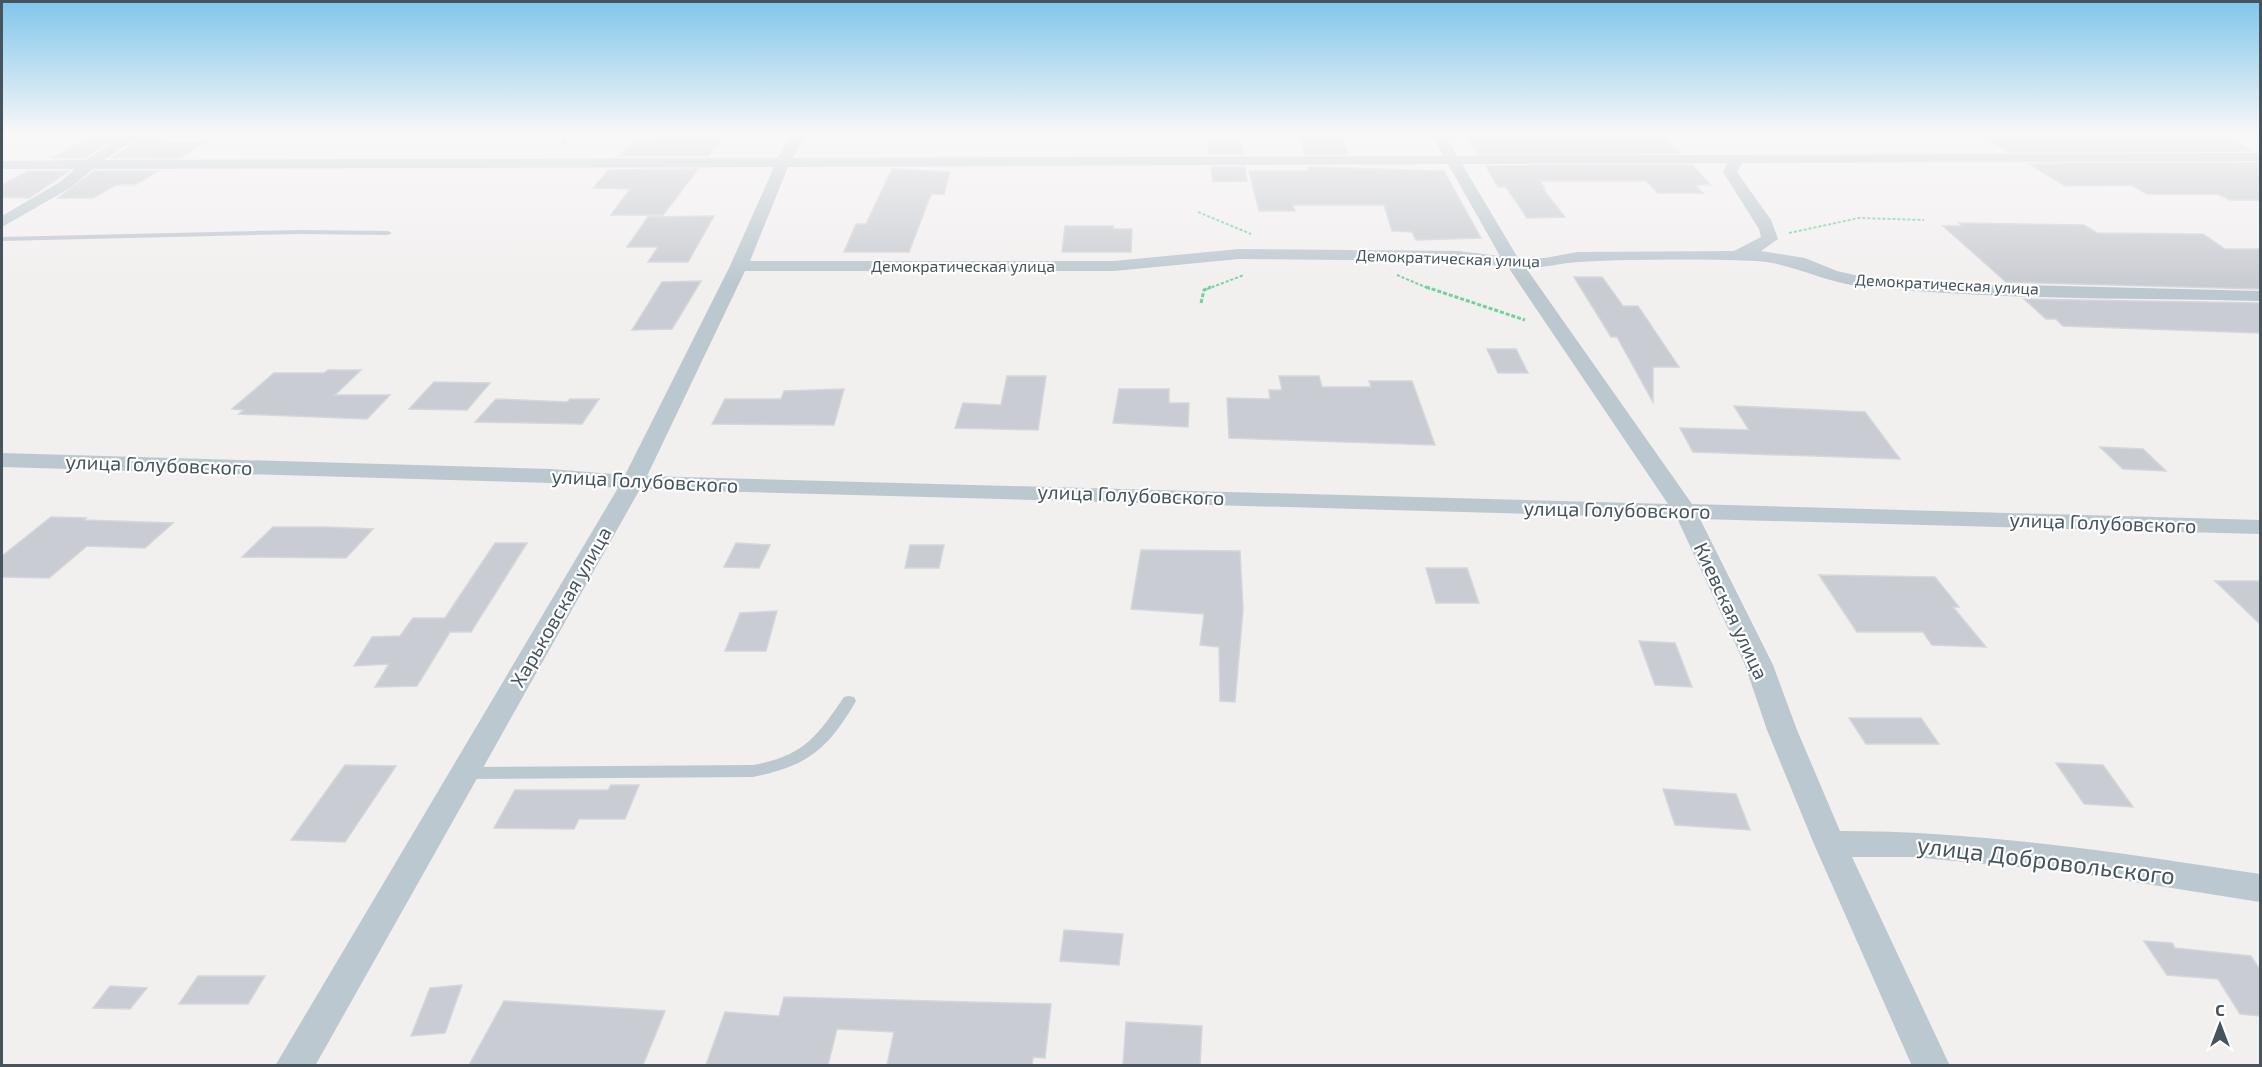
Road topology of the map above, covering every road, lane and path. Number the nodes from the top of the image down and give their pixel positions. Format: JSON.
{"nodes":[{"id":1,"x":67,"y":184,"type":"edge"},
{"id":2,"x":773,"y":184,"type":"edge"},
{"id":3,"x":1466,"y":184,"type":"edge"},
{"id":4,"x":1739,"y":184,"type":"edge"},
{"id":5,"x":1924,"y":220,"type":"dead end"},
{"id":6,"x":2,"y":222,"type":"edge"},
{"id":7,"x":388,"y":233,"type":"dead end"},
{"id":8,"x":1496,"y":238,"type":"junction"},
{"id":9,"x":2,"y":239,"type":"edge"},
{"id":10,"x":1770,"y":239,"type":"junction"},
{"id":11,"x":1458,"y":255,"type":"junction"},
{"id":12,"x":1730,"y":255,"type":"junction"},
{"id":13,"x":1515,"y":263,"type":"junction"},
{"id":14,"x":739,"y":266,"type":"junction"},
{"id":15,"x":1393,"y":273,"type":"dead end"},
{"id":16,"x":2260,"y":296,"type":"edge"},
{"id":17,"x":1563,"y":333,"type":"junction"},
{"id":18,"x":2,"y":460,"type":"edge"},
{"id":19,"x":633,"y":482,"type":"junction"},
{"id":20,"x":1684,"y":511,"type":"junction"},
{"id":21,"x":2260,"y":527,"type":"edge"},
{"id":22,"x":849,"y":701,"type":"dead end"},
{"id":23,"x":464,"y":774,"type":"junction"},
{"id":24,"x":1830,"y":844,"type":"junction"},
{"id":25,"x":2260,"y":888,"type":"edge"},
{"id":26,"x":294,"y":1065,"type":"edge"},
{"id":27,"x":1930,"y":1065,"type":"edge"}],
"edges":[{"from":1,"to":6,"type":"street"},
{"from":2,"to":14,"type":"street","name":"Харьковская улица"},
{"from":3,"to":8,"type":"street","name":"Киевская улица"},
{"from":4,"to":10,"type":"street"},
{"from":5,"to":10,"type":"path"},
{"from":7,"to":9,"type":"lane"},
{"from":8,"to":11,"type":"street"},
{"from":8,"to":13,"type":"street","name":"Киевская улица"},
{"from":10,"to":12,"type":"street"},
{"from":11,"to":13,"type":"street","name":"Демократическая улица"},
{"from":11,"to":14,"type":"street","name":"Демократическая улица"},
{"from":12,"to":13,"type":"street","name":"Демократическая улица"},
{"from":12,"to":16,"type":"street","name":"Демократическая улица"},
{"from":13,"to":17,"type":"street","name":"Киевская улица"},
{"from":14,"to":19,"type":"street","name":"Харьковская улица"},
{"from":15,"to":17,"type":"path"},
{"from":17,"to":20,"type":"street","name":"Киевская улица"},
{"from":18,"to":19,"type":"street","name":"улица Голубовского"},
{"from":19,"to":20,"type":"street","name":"улица Голубовского"},
{"from":19,"to":23,"type":"street","name":"Харьковская улица"},
{"from":20,"to":21,"type":"street","name":"улица Голубовского"},
{"from":20,"to":24,"type":"street","name":"Киевская улица"},
{"from":22,"to":23,"type":"lane"},
{"from":23,"to":26,"type":"street","name":"Харьковская улица"},
{"from":24,"to":25,"type":"street","name":"улица Добровольского"},
{"from":24,"to":27,"type":"street","name":"Киевская улица"}]}
